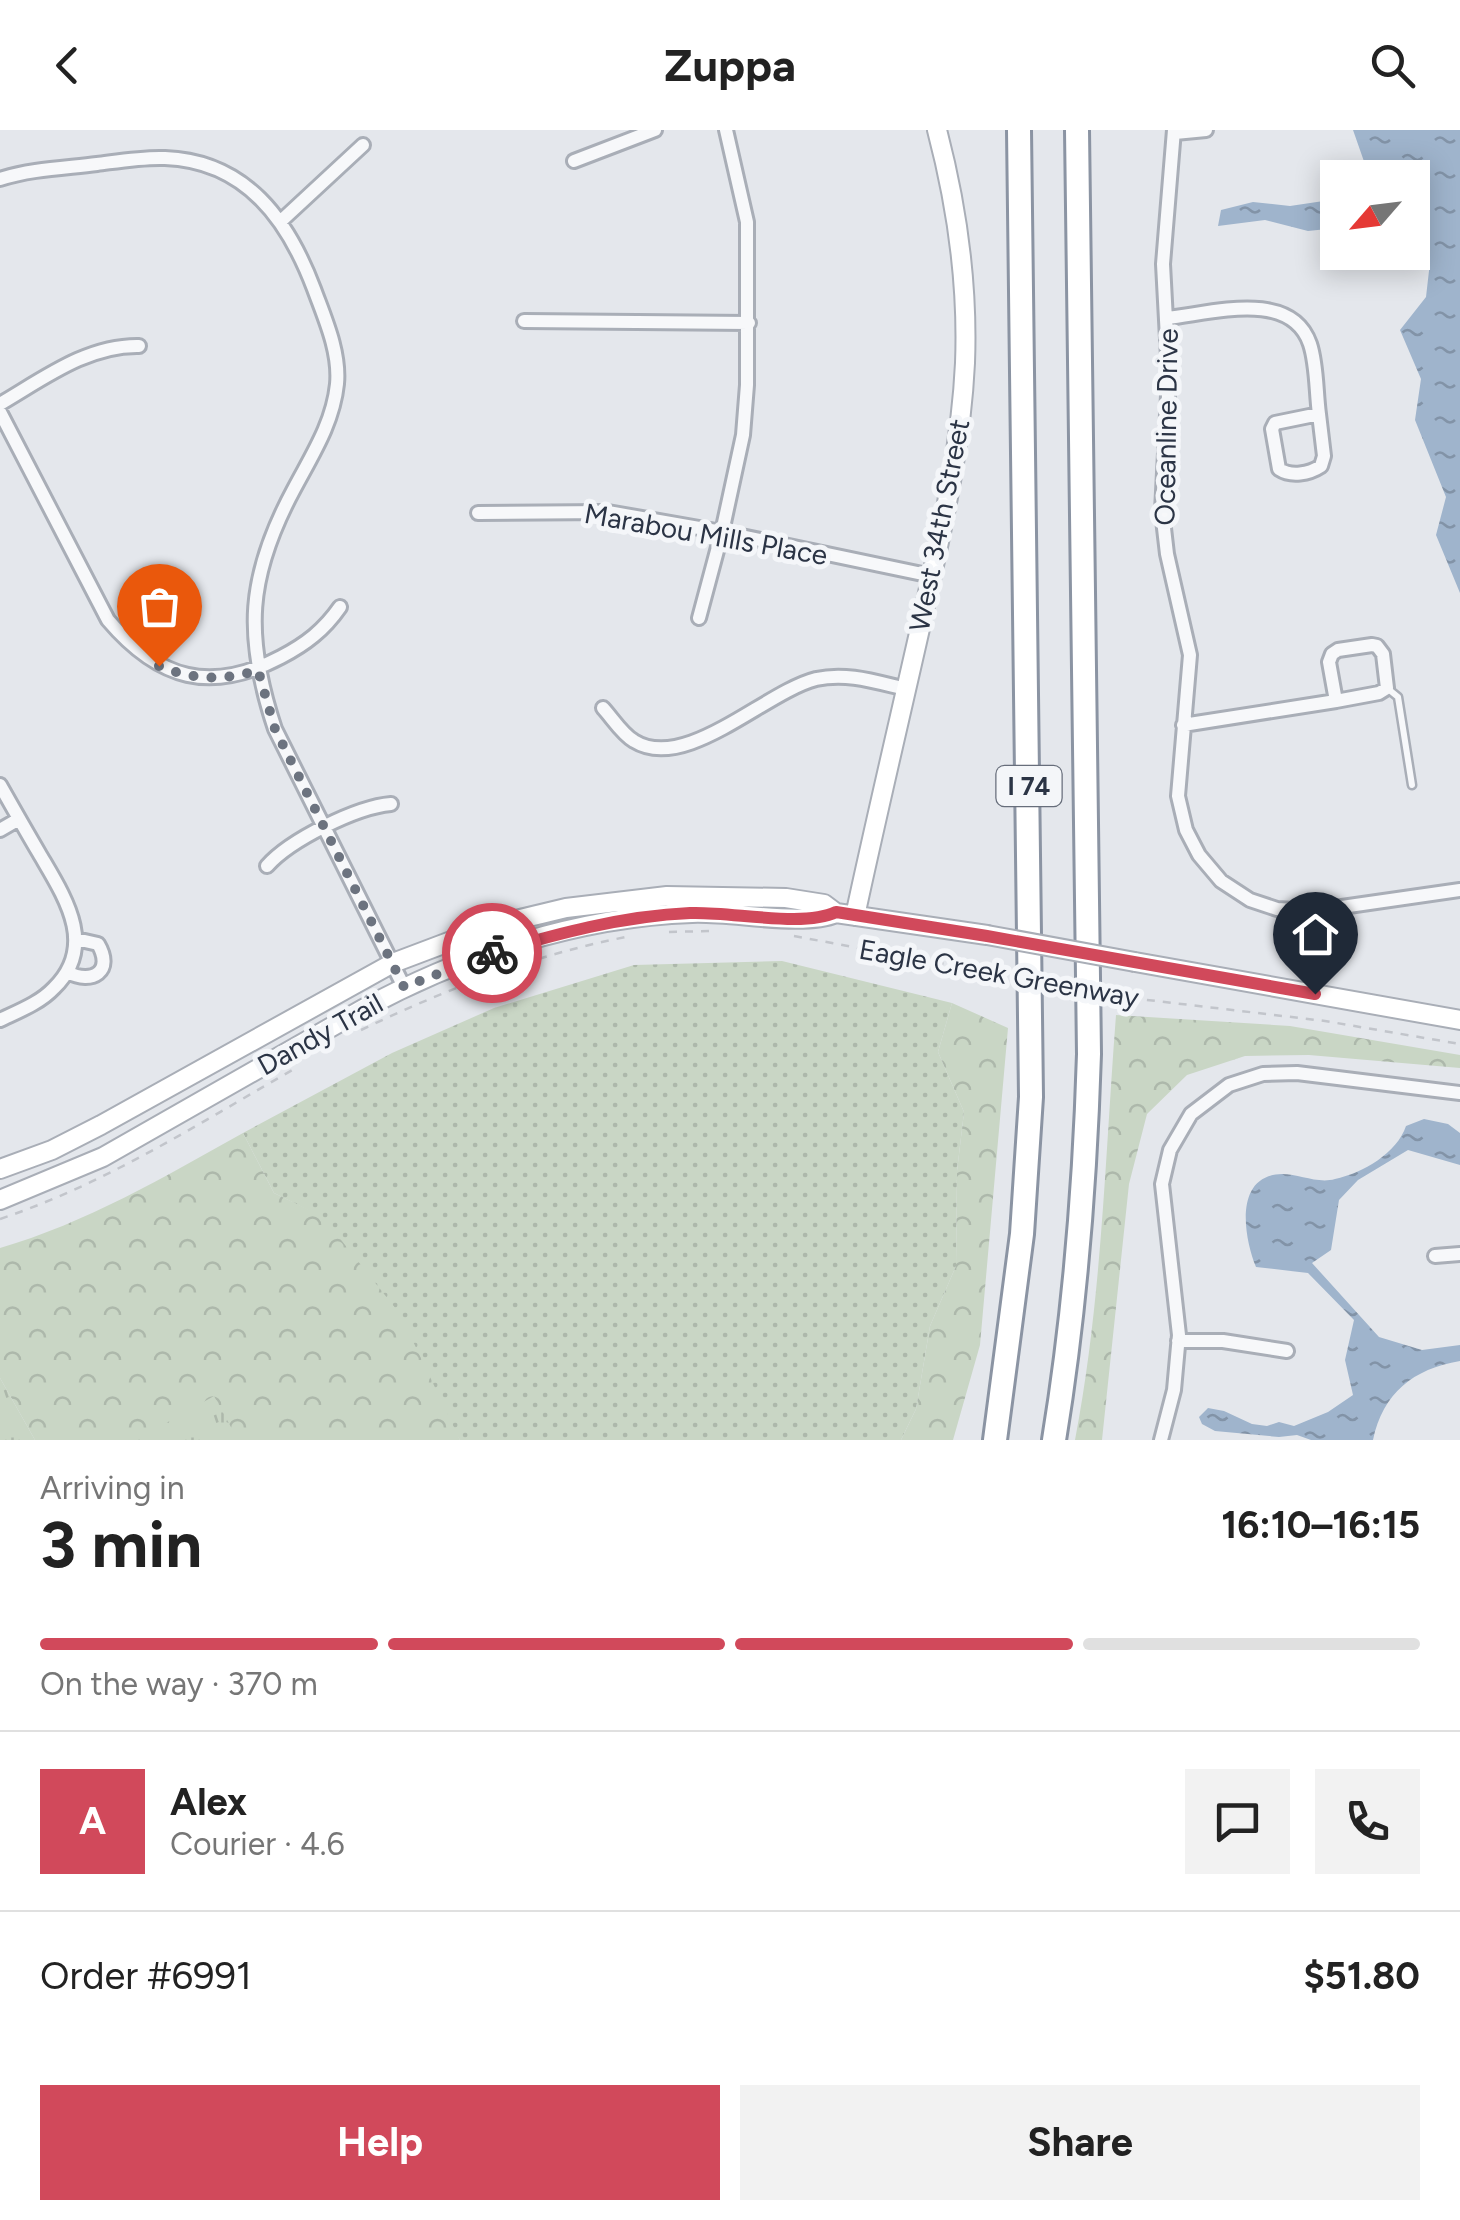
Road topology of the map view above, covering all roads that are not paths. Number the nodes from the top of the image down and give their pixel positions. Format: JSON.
{"nodes":[{"id":1,"x":655,"y":130,"type":"edge"},
{"id":2,"x":726,"y":130,"type":"edge"},
{"id":3,"x":937,"y":130,"type":"edge"},
{"id":4,"x":1019,"y":130,"type":"edge"},
{"id":5,"x":1077,"y":130,"type":"edge"},
{"id":6,"x":1206,"y":130,"type":"edge"},
{"id":7,"x":1174,"y":131,"type":"edge"},
{"id":8,"x":363,"y":145,"type":"dead end"},
{"id":9,"x":574,"y":162,"type":"dead end"},
{"id":10,"x":3,"y":178,"type":"edge"},
{"id":11,"x":281,"y":221,"type":"junction"},
{"id":12,"x":1167,"y":318,"type":"junction"},
{"id":13,"x":524,"y":321,"type":"dead end"},
{"id":14,"x":749,"y":323,"type":"junction"},
{"id":15,"x":139,"y":346,"type":"dead end"},
{"id":16,"x":0,"y":404,"type":"edge"},
{"id":17,"x":0,"y":412,"type":"edge"},
{"id":18,"x":1319,"y":414,"type":"junction"},
{"id":19,"x":478,"y":513,"type":"dead end"},
{"id":20,"x":722,"y":532,"type":"junction"},
{"id":21,"x":932,"y":576,"type":"junction"},
{"id":22,"x":340,"y":607,"type":"dead end"},
{"id":23,"x":699,"y":618,"type":"dead end"},
{"id":24,"x":258,"y":670,"type":"junction"},
{"id":25,"x":1387,"y":688,"type":"junction"},
{"id":26,"x":906,"y":690,"type":"junction"},
{"id":27,"x":1336,"y":701,"type":"junction"},
{"id":28,"x":603,"y":708,"type":"dead end"},
{"id":29,"x":1184,"y":725,"type":"junction"},
{"id":30,"x":0,"y":785,"type":"edge"},
{"id":31,"x":1412,"y":785,"type":"dead end"},
{"id":32,"x":391,"y":804,"type":"dead end"},
{"id":33,"x":19,"y":819,"type":"junction"},
{"id":34,"x":326,"y":828,"type":"junction"},
{"id":35,"x":0,"y":830,"type":"edge"},
{"id":36,"x":268,"y":866,"type":"dead end"},
{"id":37,"x":1460,"y":890,"type":"edge"},
{"id":38,"x":846,"y":914,"type":"junction"},
{"id":39,"x":76,"y":939,"type":"junction"},
{"id":40,"x":393,"y":963,"type":"junction"},
{"id":41,"x":67,"y":972,"type":"junction"},
{"id":42,"x":404,"y":987,"type":"junction"},
{"id":43,"x":0,"y":1020,"type":"edge"},
{"id":44,"x":1460,"y":1020,"type":"edge"},
{"id":45,"x":1460,"y":1093,"type":"edge"},
{"id":46,"x":0,"y":1169,"type":"edge"},
{"id":47,"x":0,"y":1200,"type":"edge"},
{"id":48,"x":1460,"y":1254,"type":"edge"},
{"id":49,"x":1435,"y":1256,"type":"dead end"},
{"id":50,"x":1178,"y":1341,"type":"junction"},
{"id":51,"x":1287,"y":1351,"type":"dead end"},
{"id":52,"x":995,"y":1440,"type":"edge"},
{"id":53,"x":1054,"y":1440,"type":"edge"},
{"id":54,"x":1161,"y":1440,"type":"edge"}],
"edges":[{"from":1,"to":9,"type":"street"},
{"from":2,"to":14,"type":"street"},
{"from":3,"to":21,"type":"main road","name":"West 34th Street"},
{"from":4,"to":52,"type":"highway","number":"I 74"},
{"from":5,"to":53,"type":"highway","number":"I 74"},
{"from":6,"to":7,"type":"street"},
{"from":7,"to":12,"type":"street","name":"Oceanline Drive"},
{"from":8,"to":11,"type":"street"},
{"from":10,"to":11,"type":"street"},
{"from":11,"to":24,"type":"street"},
{"from":12,"to":18,"type":"street"},
{"from":12,"to":29,"type":"street","name":"Oceanline Drive"},
{"from":13,"to":14,"type":"street"},
{"from":14,"to":20,"type":"street"},
{"from":15,"to":16,"type":"street"},
{"from":17,"to":24,"type":"street"},
{"from":18,"to":18,"type":"street"},
{"from":19,"to":20,"type":"street","name":"Marabou Mills Place"},
{"from":20,"to":21,"type":"street","name":"Marabou Mills Place"},
{"from":20,"to":23,"type":"street"},
{"from":21,"to":26,"type":"main road","name":"West 34th Street"},
{"from":22,"to":24,"type":"street"},
{"from":24,"to":34,"type":"street"},
{"from":25,"to":27,"type":"street"},
{"from":25,"to":27,"type":"street"},
{"from":25,"to":31,"type":"lane"},
{"from":26,"to":28,"type":"street"},
{"from":26,"to":38,"type":"main road","name":"West 34th Street"},
{"from":27,"to":29,"type":"street"},
{"from":29,"to":37,"type":"street","name":"Oceanline Drive"},
{"from":30,"to":33,"type":"street"},
{"from":32,"to":34,"type":"street"},
{"from":33,"to":35,"type":"street"},
{"from":33,"to":39,"type":"street"},
{"from":34,"to":36,"type":"street"},
{"from":34,"to":40,"type":"street"},
{"from":38,"to":40,"type":"main road","name":"Dandy Trail"},
{"from":38,"to":42,"type":"main road","name":"Dandy Trail"},
{"from":38,"to":44,"type":"main road","name":"Dandy Trail","bridge":true},
{"from":39,"to":41,"type":"street"},
{"from":39,"to":41,"type":"street"},
{"from":40,"to":42,"type":"street"},
{"from":40,"to":46,"type":"main road","name":"Dandy Trail"},
{"from":41,"to":43,"type":"street"},
{"from":42,"to":47,"type":"main road","name":"Dandy Trail"},
{"from":45,"to":50,"type":"street"},
{"from":48,"to":49,"type":"street"},
{"from":50,"to":51,"type":"street"},
{"from":50,"to":54,"type":"street"}]}
